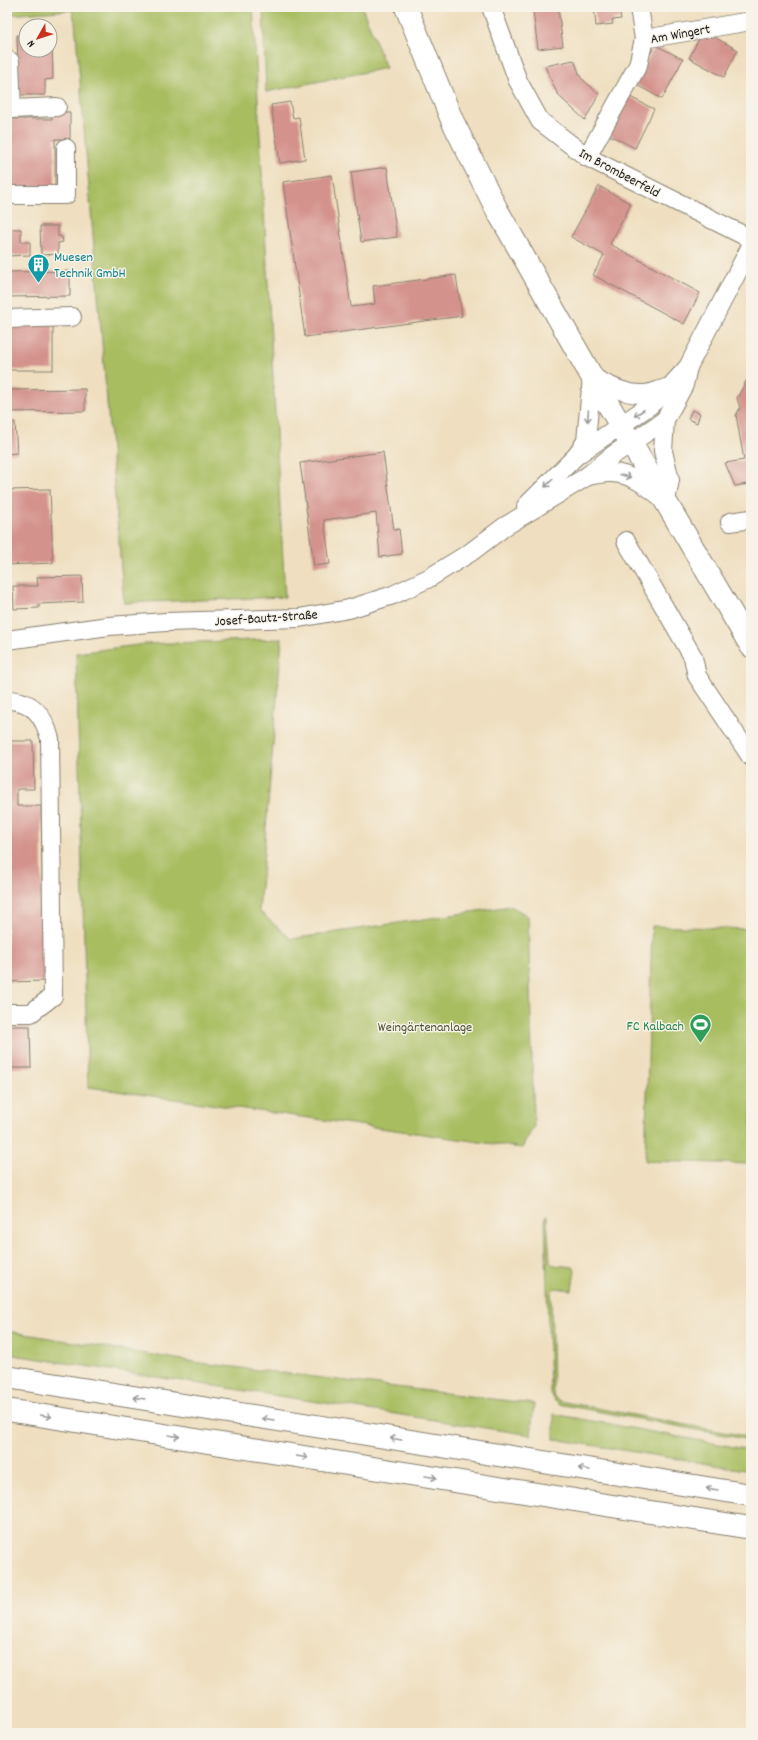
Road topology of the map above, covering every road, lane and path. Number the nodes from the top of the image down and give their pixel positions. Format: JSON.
{"nodes":[{"id":1,"x":406,"y":7,"type":"edge"},
{"id":2,"x":491,"y":7,"type":"edge"},
{"id":3,"x":639,"y":7,"type":"edge"},
{"id":4,"x":751,"y":21,"type":"edge"},
{"id":5,"x":644,"y":38,"type":"junction"},
{"id":6,"x":7,"y":61,"type":"edge"},
{"id":7,"x":57,"y":107,"type":"dead end"},
{"id":8,"x":66,"y":148,"type":"dead end"},
{"id":9,"x":587,"y":157,"type":"junction"},
{"id":10,"x":7,"y":195,"type":"edge"},
{"id":11,"x":751,"y":239,"type":"edge"},
{"id":12,"x":751,"y":246,"type":"edge"},
{"id":13,"x":72,"y":317,"type":"dead end"},
{"id":14,"x":7,"y":319,"type":"edge"},
{"id":15,"x":688,"y":367,"type":"junction"},
{"id":16,"x":592,"y":377,"type":"junction"},
{"id":17,"x":670,"y":387,"type":"junction"},
{"id":18,"x":665,"y":420,"type":"junction"},
{"id":19,"x":626,"y":433,"type":"junction"},
{"id":20,"x":577,"y":455,"type":"junction"},
{"id":21,"x":586,"y":476,"type":"junction"},
{"id":22,"x":666,"y":501,"type":"junction"},
{"id":23,"x":751,"y":519,"type":"edge"},
{"id":24,"x":730,"y":522,"type":"dead end"},
{"id":25,"x":504,"y":527,"type":"junction"},
{"id":26,"x":626,"y":541,"type":"dead end"},
{"id":27,"x":7,"y":640,"type":"edge"},
{"id":28,"x":751,"y":646,"type":"edge"},
{"id":29,"x":7,"y":700,"type":"edge"},
{"id":30,"x":751,"y":756,"type":"edge"},
{"id":31,"x":7,"y":1013,"type":"edge"},
{"id":32,"x":7,"y":1377,"type":"edge"},
{"id":33,"x":7,"y":1410,"type":"edge"},
{"id":34,"x":751,"y":1495,"type":"edge"},
{"id":35,"x":751,"y":1528,"type":"edge"}],
"edges":[{"from":1,"to":16,"type":"main road"},
{"from":2,"to":9,"type":"street","name":"Im Brombeerfeld"},
{"from":3,"to":5,"type":"street"},
{"from":4,"to":5,"type":"street","name":"Am Wingert"},
{"from":5,"to":9,"type":"street","name":"Am Wingert"},
{"from":6,"to":7,"type":"street"},
{"from":8,"to":10,"type":"street"},
{"from":9,"to":11,"type":"street","name":"Im Brombeerfeld"},
{"from":12,"to":15,"type":"street","name":"Josef-Bautz-Straße"},
{"from":13,"to":14,"type":"street"},
{"from":15,"to":17,"type":"street","name":"Josef-Bautz-Straße"},
{"from":15,"to":18,"type":"street","name":"Josef-Bautz-Straße"},
{"from":16,"to":17,"type":"street"},
{"from":16,"to":19,"type":"main road"},
{"from":16,"to":20,"type":"street","name":"Josef-Bautz-Straße","one_way":true},
{"from":17,"to":19,"type":"street","name":"Josef-Bautz-Straße","one_way":true},
{"from":18,"to":19,"type":"street","name":"Josef-Bautz-Straße"},
{"from":18,"to":22,"type":"street","name":"Josef-Bautz-Straße"},
{"from":19,"to":20,"type":"street","name":"Josef-Bautz-Straße"},
{"from":19,"to":21,"type":"street","name":"Josef-Bautz-Straße"},
{"from":19,"to":22,"type":"main road"},
{"from":20,"to":25,"type":"street","name":"Josef-Bautz-Straße","one_way":true},
{"from":21,"to":22,"type":"street","name":"Josef-Bautz-Straße","one_way":true},
{"from":21,"to":25,"type":"street","name":"Josef-Bautz-Straße"},
{"from":22,"to":28,"type":"main road"},
{"from":23,"to":24,"type":"street"},
{"from":25,"to":27,"type":"street","name":"Josef-Bautz-Straße"},
{"from":26,"to":30,"type":"street"},
{"from":29,"to":31,"type":"street"},
{"from":34,"to":32,"type":"main road","one_way":true},
{"from":33,"to":35,"type":"main road","one_way":true}]}
